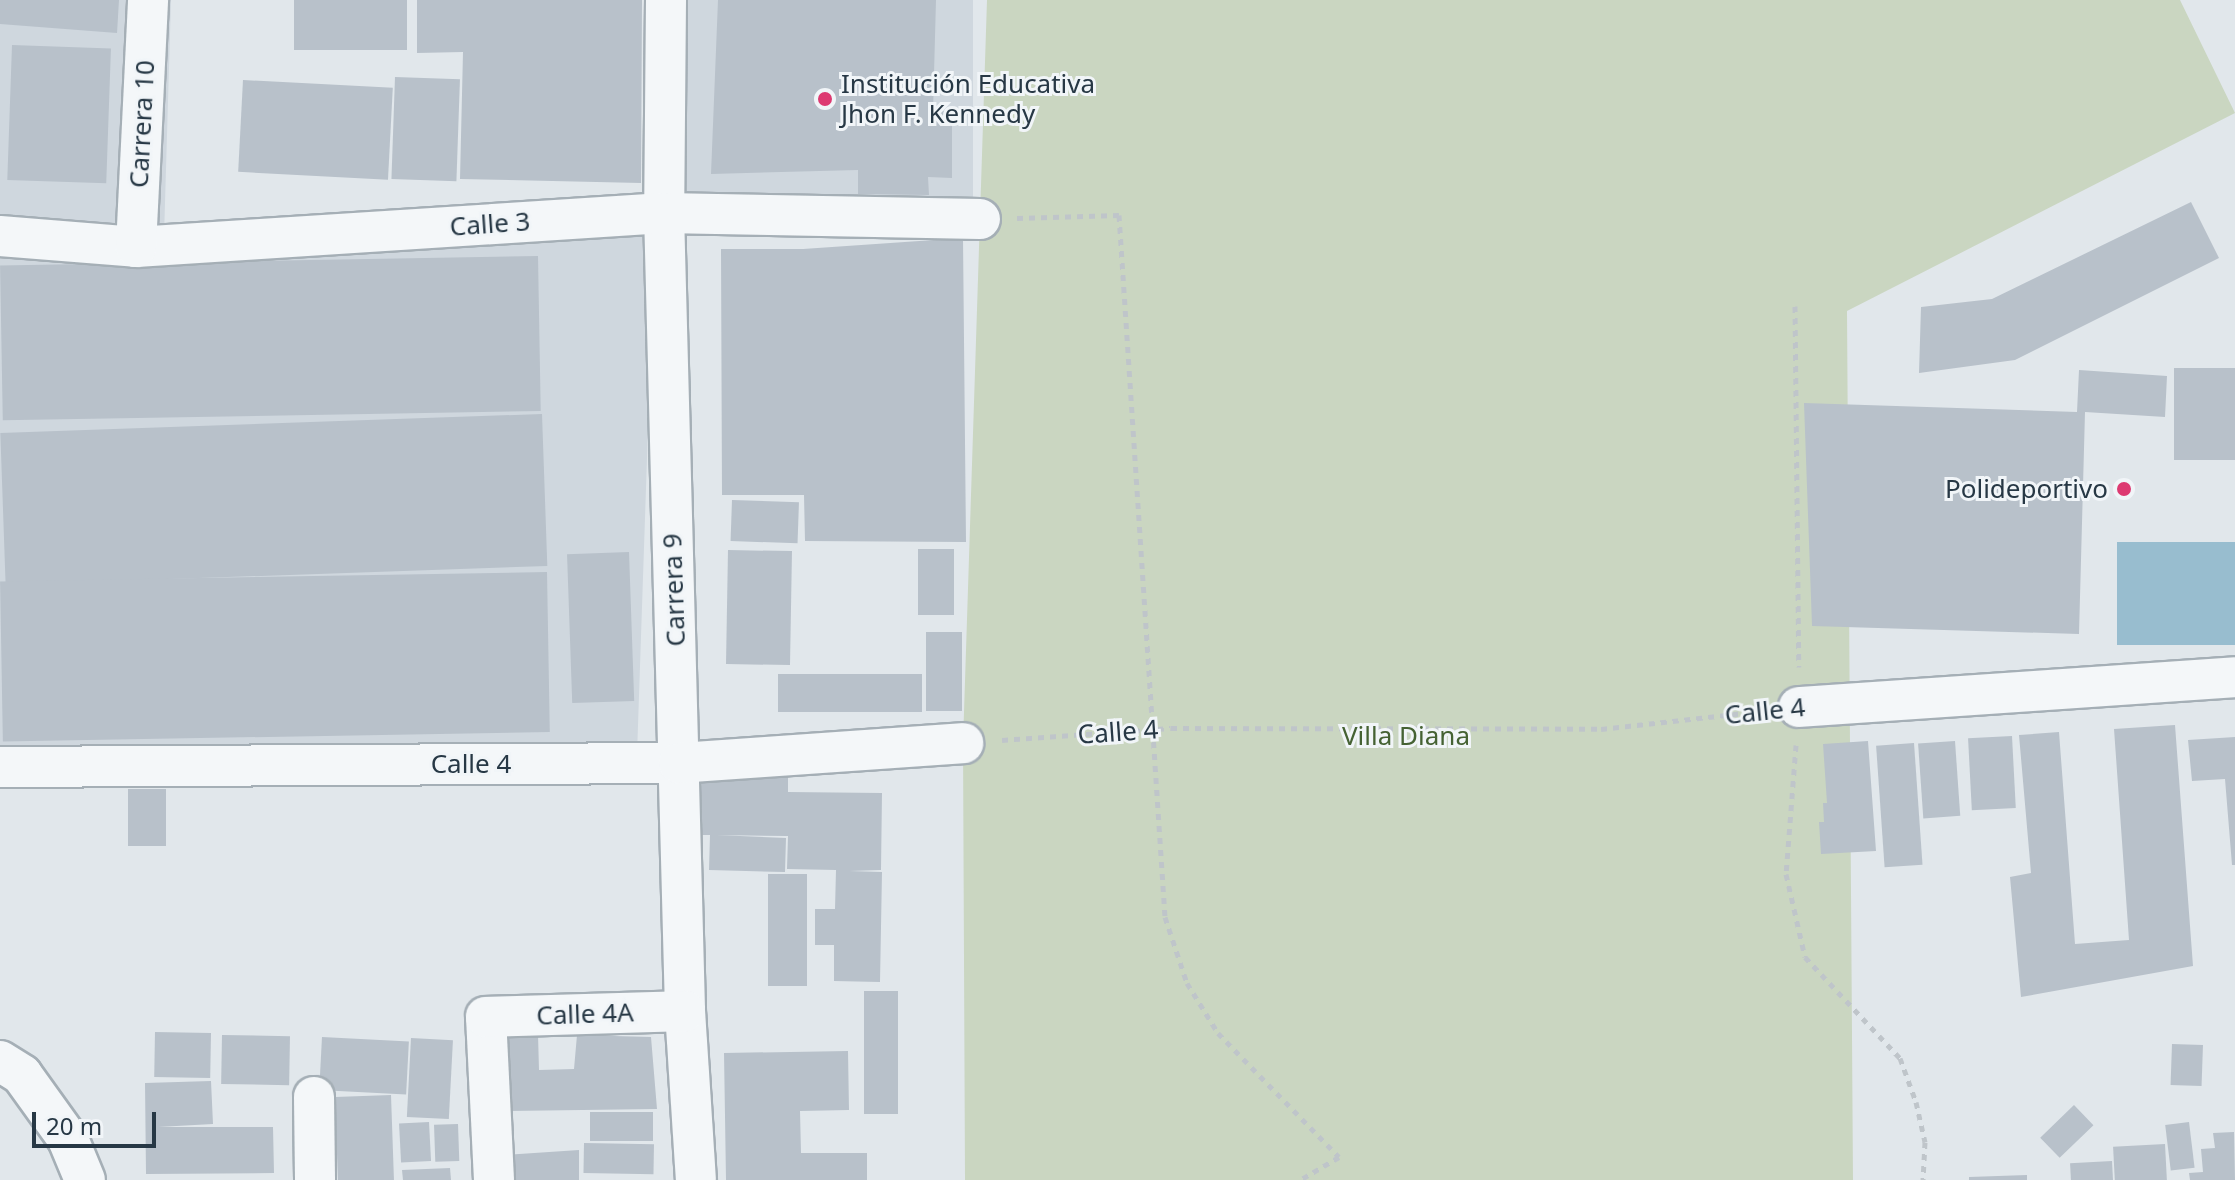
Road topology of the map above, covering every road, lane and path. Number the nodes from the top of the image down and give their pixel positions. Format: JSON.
{"nodes":[{"id":1,"x":148,"y":0,"type":"edge"},
{"id":2,"x":666,"y":0,"type":"edge"},
{"id":3,"x":664,"y":213,"type":"junction"},
{"id":4,"x":980,"y":219,"type":"joint"},
{"id":5,"x":0,"y":236,"type":"edge"},
{"id":6,"x":136,"y":247,"type":"junction"},
{"id":7,"x":1795,"y":306,"type":"dead end"},
{"id":8,"x":2235,"y":677,"type":"edge"},
{"id":9,"x":1799,"y":707,"type":"junction"},
{"id":10,"x":1155,"y":729,"type":"junction"},
{"id":11,"x":963,"y":743,"type":"joint"},
{"id":12,"x":679,"y":763,"type":"junction"},
{"id":13,"x":0,"y":767,"type":"edge"},
{"id":14,"x":685,"y":1011,"type":"junction"},
{"id":15,"x":11,"y":1068,"type":"edge"},
{"id":16,"x":314,"y":1097,"type":"dead end"},
{"id":17,"x":85,"y":1180,"type":"edge"},
{"id":18,"x":315,"y":1180,"type":"edge"},
{"id":19,"x":494,"y":1180,"type":"edge"},
{"id":20,"x":696,"y":1180,"type":"edge"},
{"id":21,"x":1300,"y":1180,"type":"edge"},
{"id":22,"x":1923,"y":1180,"type":"edge"}],
"edges":[{"from":1,"to":6,"type":"street","name":"Carrera 10"},
{"from":2,"to":3,"type":"street","name":"Carrera 9"},
{"from":3,"to":4,"type":"street","name":"Calle 3"},
{"from":3,"to":6,"type":"street","name":"Calle 3"},
{"from":3,"to":12,"type":"street","name":"Carrera 9"},
{"from":4,"to":10,"type":"path"},
{"from":5,"to":6,"type":"street","name":"Calle 3"},
{"from":7,"to":9,"type":"path"},
{"from":8,"to":9,"type":"street","name":"Calle 4"},
{"from":9,"to":10,"type":"path","name":"Calle 4"},
{"from":9,"to":22,"type":"path"},
{"from":10,"to":11,"type":"path","name":"Calle 4"},
{"from":10,"to":21,"type":"path"},
{"from":11,"to":12,"type":"street","name":"Calle 4"},
{"from":12,"to":13,"type":"street","name":"Calle 4"},
{"from":12,"to":14,"type":"street","name":"Carrera 9"},
{"from":14,"to":19,"type":"street","name":"Calle 4A"},
{"from":14,"to":20,"type":"street","name":"Carrera 9"},
{"from":15,"to":17,"type":"street"},
{"from":16,"to":18,"type":"street"}]}
